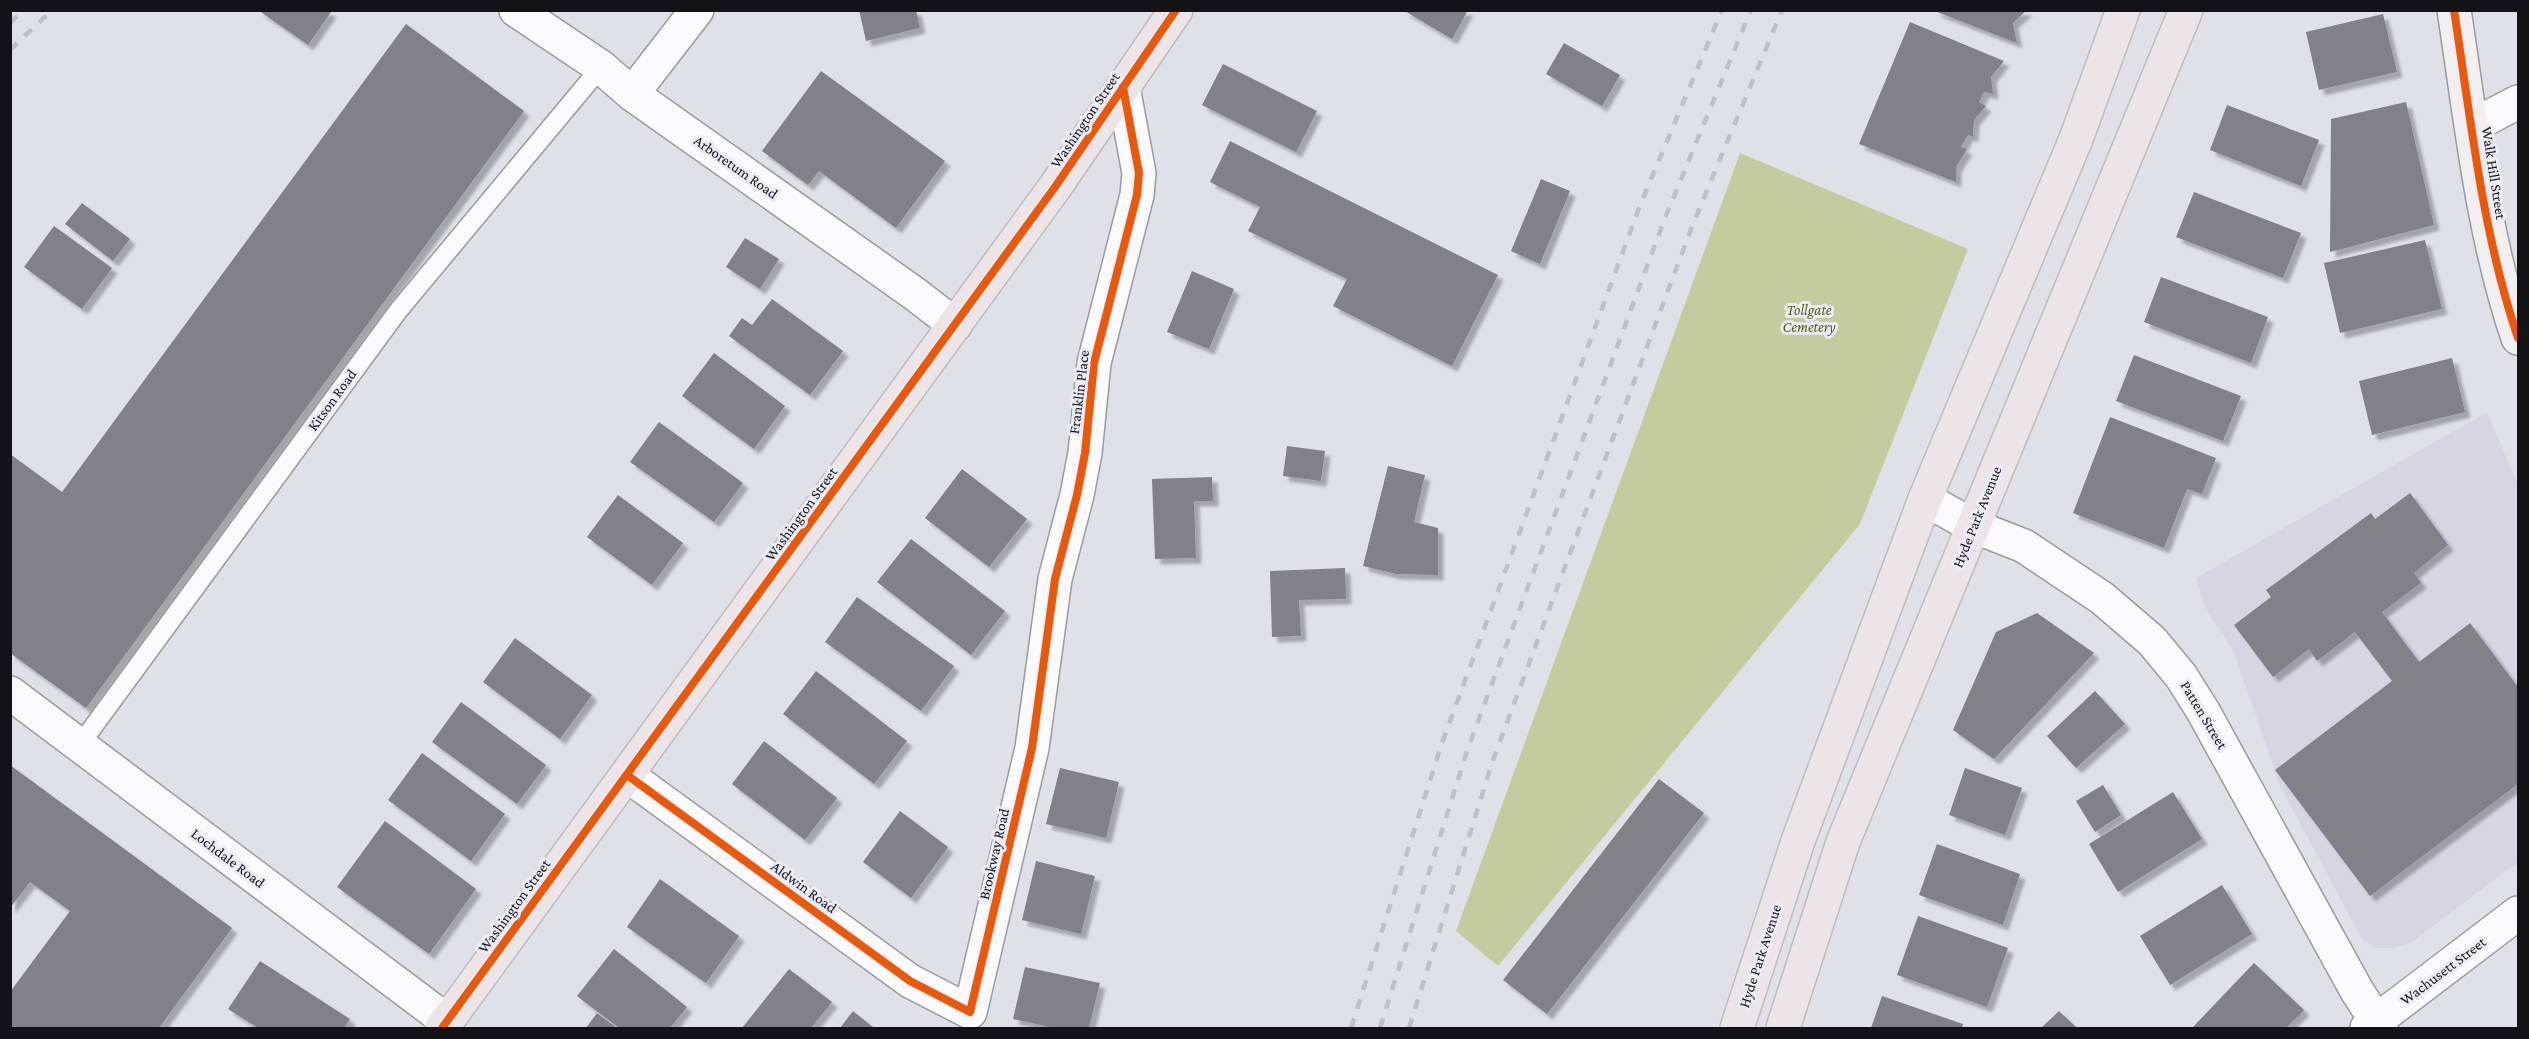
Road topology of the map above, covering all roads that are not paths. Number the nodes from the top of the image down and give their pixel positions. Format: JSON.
{"nodes":[{"id":1,"x":516,"y":10,"type":"edge"},
{"id":2,"x":697,"y":10,"type":"edge"},
{"id":3,"x":1176,"y":10,"type":"edge"},
{"id":4,"x":2123,"y":10,"type":"edge"},
{"id":5,"x":2186,"y":10,"type":"edge"},
{"id":6,"x":2454,"y":10,"type":"edge"},
{"id":7,"x":601,"y":67,"type":"junction"},
{"id":8,"x":1123,"y":87,"type":"junction"},
{"id":9,"x":632,"y":94,"type":"junction"},
{"id":10,"x":2518,"y":102,"type":"edge"},
{"id":11,"x":2472,"y":126,"type":"junction"},
{"id":12,"x":955,"y":325,"type":"junction"},
{"id":13,"x":2518,"y":338,"type":"edge"},
{"id":14,"x":1925,"y":499,"type":"junction"},
{"id":15,"x":1973,"y":526,"type":"junction"},
{"id":16,"x":10,"y":693,"type":"edge"},
{"id":17,"x":1039,"y":701,"type":"joint"},
{"id":18,"x":79,"y":746,"type":"junction"},
{"id":19,"x":627,"y":774,"type":"junction"},
{"id":20,"x":2518,"y":913,"type":"edge"},
{"id":21,"x":970,"y":1012,"type":"joint"},
{"id":22,"x":444,"y":1025,"type":"edge"},
{"id":23,"x":2375,"y":1026,"type":"edge"},
{"id":24,"x":1737,"y":1029,"type":"edge"},
{"id":25,"x":1783,"y":1029,"type":"edge"}],
"edges":[{"from":1,"to":7,"type":"street","name":"Arboretum Road"},
{"from":2,"to":9,"type":"street"},
{"from":3,"to":8,"type":"main road","name":"Washington Street"},
{"from":4,"to":14,"type":"main road","name":"Hyde Park Avenue"},
{"from":5,"to":15,"type":"main road","name":"Hyde Park Avenue"},
{"from":6,"to":11,"type":"main road","name":"Walk Hill Street"},
{"from":7,"to":9,"type":"street","name":"Arboretum Road"},
{"from":7,"to":18,"type":"lane","name":"Kitson Road"},
{"from":8,"to":12,"type":"main road","name":"Washington Street"},
{"from":8,"to":17,"type":"street","name":"Franklin Place"},
{"from":9,"to":12,"type":"street","name":"Arboretum Road"},
{"from":10,"to":11,"type":"street"},
{"from":11,"to":13,"type":"main road","name":"Walk Hill Street"},
{"from":12,"to":19,"type":"main road","name":"Washington Street"},
{"from":14,"to":15,"type":"street","name":"Patten Street"},
{"from":14,"to":24,"type":"main road","name":"Hyde Park Avenue"},
{"from":15,"to":23,"type":"street","name":"Patten Street"},
{"from":15,"to":25,"type":"main road","name":"Hyde Park Avenue"},
{"from":16,"to":18,"type":"street","name":"Lochdale Road"},
{"from":17,"to":21,"type":"street","name":"Brookway Road"},
{"from":18,"to":22,"type":"street","name":"Lochdale Road"},
{"from":19,"to":21,"type":"street","name":"Aldwin Road"},
{"from":19,"to":22,"type":"main road","name":"Washington Street"},
{"from":20,"to":23,"type":"street","name":"Wachusett Street"}]}
